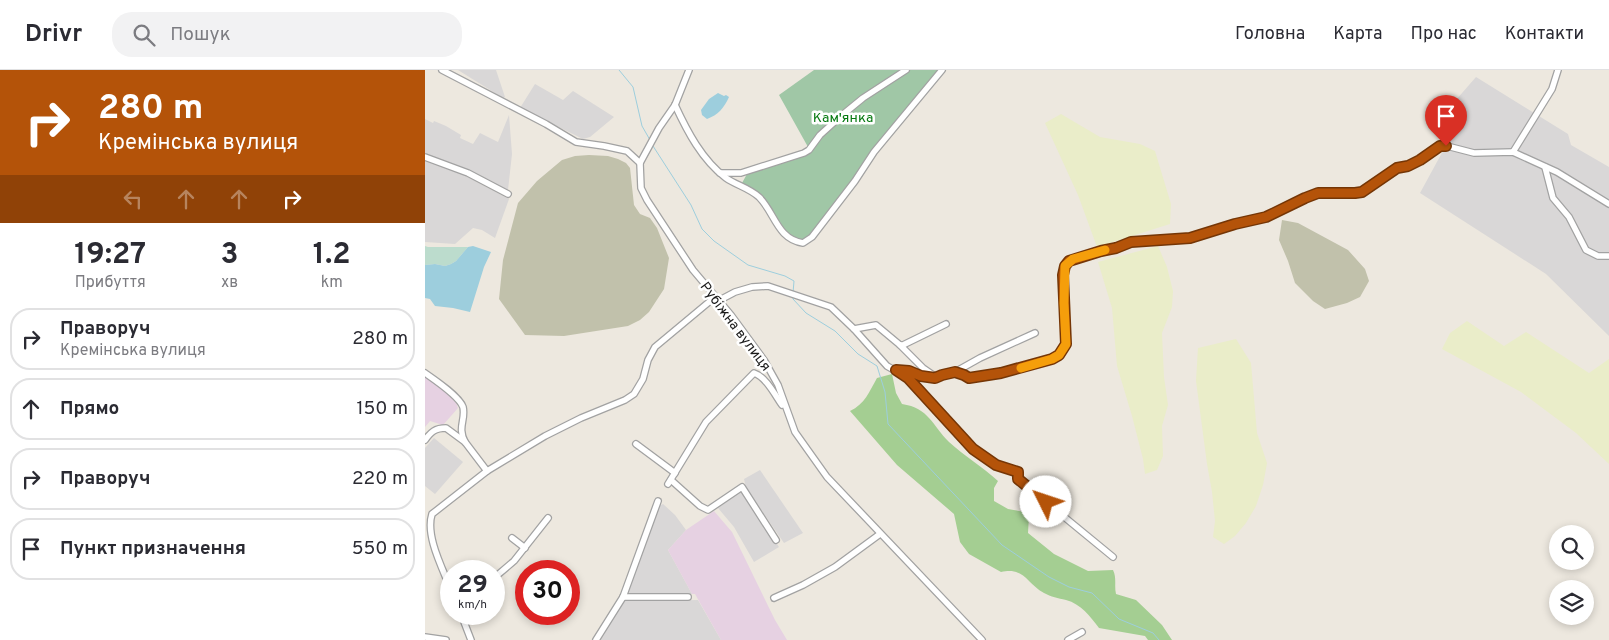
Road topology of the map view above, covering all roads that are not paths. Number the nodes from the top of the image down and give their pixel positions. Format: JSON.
{"nodes":[{"id":1,"x":442,"y":70,"type":"edge"},
{"id":2,"x":906,"y":70,"type":"edge"},
{"id":3,"x":942,"y":70,"type":"edge"},
{"id":4,"x":1558,"y":70,"type":"edge"},
{"id":5,"x":690,"y":71,"type":"edge"},
{"id":6,"x":675,"y":104,"type":"junction"},
{"id":7,"x":1513,"y":152,"type":"junction"},
{"id":8,"x":425,"y":158,"type":"edge"},
{"id":9,"x":641,"y":163,"type":"junction"},
{"id":10,"x":1545,"y":167,"type":"junction"},
{"id":11,"x":720,"y":173,"type":"junction"},
{"id":12,"x":508,"y":194,"type":"dead end"},
{"id":13,"x":1609,"y":204,"type":"edge"},
{"id":14,"x":1609,"y":256,"type":"edge"},
{"id":15,"x":717,"y":299,"type":"junction"},
{"id":16,"x":946,"y":324,"type":"dead end"},
{"id":17,"x":854,"y":328,"type":"junction"},
{"id":18,"x":1035,"y":333,"type":"dead end"},
{"id":19,"x":900,"y":344,"type":"junction"},
{"id":20,"x":896,"y":370,"type":"junction"},
{"id":21,"x":955,"y":372,"type":"junction"},
{"id":22,"x":425,"y":373,"type":"edge"},
{"id":23,"x":942,"y":375,"type":"junction"},
{"id":24,"x":787,"y":411,"type":"junction"},
{"id":25,"x":426,"y":437,"type":"edge"},
{"id":26,"x":465,"y":442,"type":"junction"},
{"id":27,"x":636,"y":444,"type":"dead end"},
{"id":28,"x":487,"y":471,"type":"junction"},
{"id":29,"x":675,"y":473,"type":"junction"},
{"id":30,"x":658,"y":500,"type":"dead end"},
{"id":31,"x":548,"y":518,"type":"dead end"},
{"id":32,"x":426,"y":524,"type":"edge"},
{"id":33,"x":880,"y":534,"type":"junction"},
{"id":34,"x":512,"y":538,"type":"dead end"},
{"id":35,"x":776,"y":540,"type":"dead end"},
{"id":36,"x":525,"y":548,"type":"junction"},
{"id":37,"x":1113,"y":557,"type":"dead end"},
{"id":38,"x":440,"y":562,"type":"edge"},
{"id":39,"x":505,"y":569,"type":"edge"},
{"id":40,"x":623,"y":597,"type":"junction"},
{"id":41,"x":688,"y":597,"type":"dead end"},
{"id":42,"x":774,"y":598,"type":"dead end"},
{"id":43,"x":465,"y":625,"type":"edge"},
{"id":44,"x":1082,"y":632,"type":"dead end"},
{"id":45,"x":425,"y":637,"type":"edge"},
{"id":46,"x":446,"y":640,"type":"edge"},
{"id":47,"x":471,"y":640,"type":"edge"},
{"id":48,"x":596,"y":640,"type":"edge"},
{"id":49,"x":983,"y":640,"type":"edge"},
{"id":50,"x":1068,"y":640,"type":"edge"}],
"edges":[{"from":1,"to":9,"type":"street"},
{"from":2,"to":11,"type":"street"},
{"from":3,"to":11,"type":"street"},
{"from":4,"to":7,"type":"street"},
{"from":5,"to":6,"type":"street"},
{"from":6,"to":9,"type":"street"},
{"from":6,"to":11,"type":"street"},
{"from":7,"to":10,"type":"street"},
{"from":7,"to":21,"type":"street"},
{"from":8,"to":12,"type":"street"},
{"from":9,"to":15,"type":"street","name":"Рубіжна вулиця"},
{"from":10,"to":13,"type":"street"},
{"from":10,"to":14,"type":"street"},
{"from":15,"to":17,"type":"street"},
{"from":15,"to":24,"type":"street","name":"Рубіжна вулиця"},
{"from":15,"to":28,"type":"street"},
{"from":16,"to":19,"type":"street"},
{"from":17,"to":19,"type":"street"},
{"from":17,"to":20,"type":"street"},
{"from":18,"to":21,"type":"street"},
{"from":19,"to":23,"type":"street"},
{"from":20,"to":23,"type":"street"},
{"from":20,"to":37,"type":"street"},
{"from":21,"to":23,"type":"street"},
{"from":22,"to":26,"type":"street"},
{"from":24,"to":29,"type":"street"},
{"from":24,"to":33,"type":"street","name":"Рубіжна вулиця"},
{"from":25,"to":26,"type":"street"},
{"from":26,"to":28,"type":"street"},
{"from":27,"to":29,"type":"street"},
{"from":28,"to":32,"type":"street"},
{"from":29,"to":35,"type":"street"},
{"from":30,"to":40,"type":"street"},
{"from":31,"to":36,"type":"street"},
{"from":32,"to":38,"type":"street"},
{"from":33,"to":42,"type":"street"},
{"from":33,"to":49,"type":"street","name":"Рубіжна вулиця"},
{"from":34,"to":36,"type":"street"},
{"from":36,"to":39,"type":"street"},
{"from":40,"to":41,"type":"street"},
{"from":40,"to":48,"type":"street"},
{"from":43,"to":47,"type":"street"},
{"from":44,"to":50,"type":"street"},
{"from":45,"to":46,"type":"street"}]}
